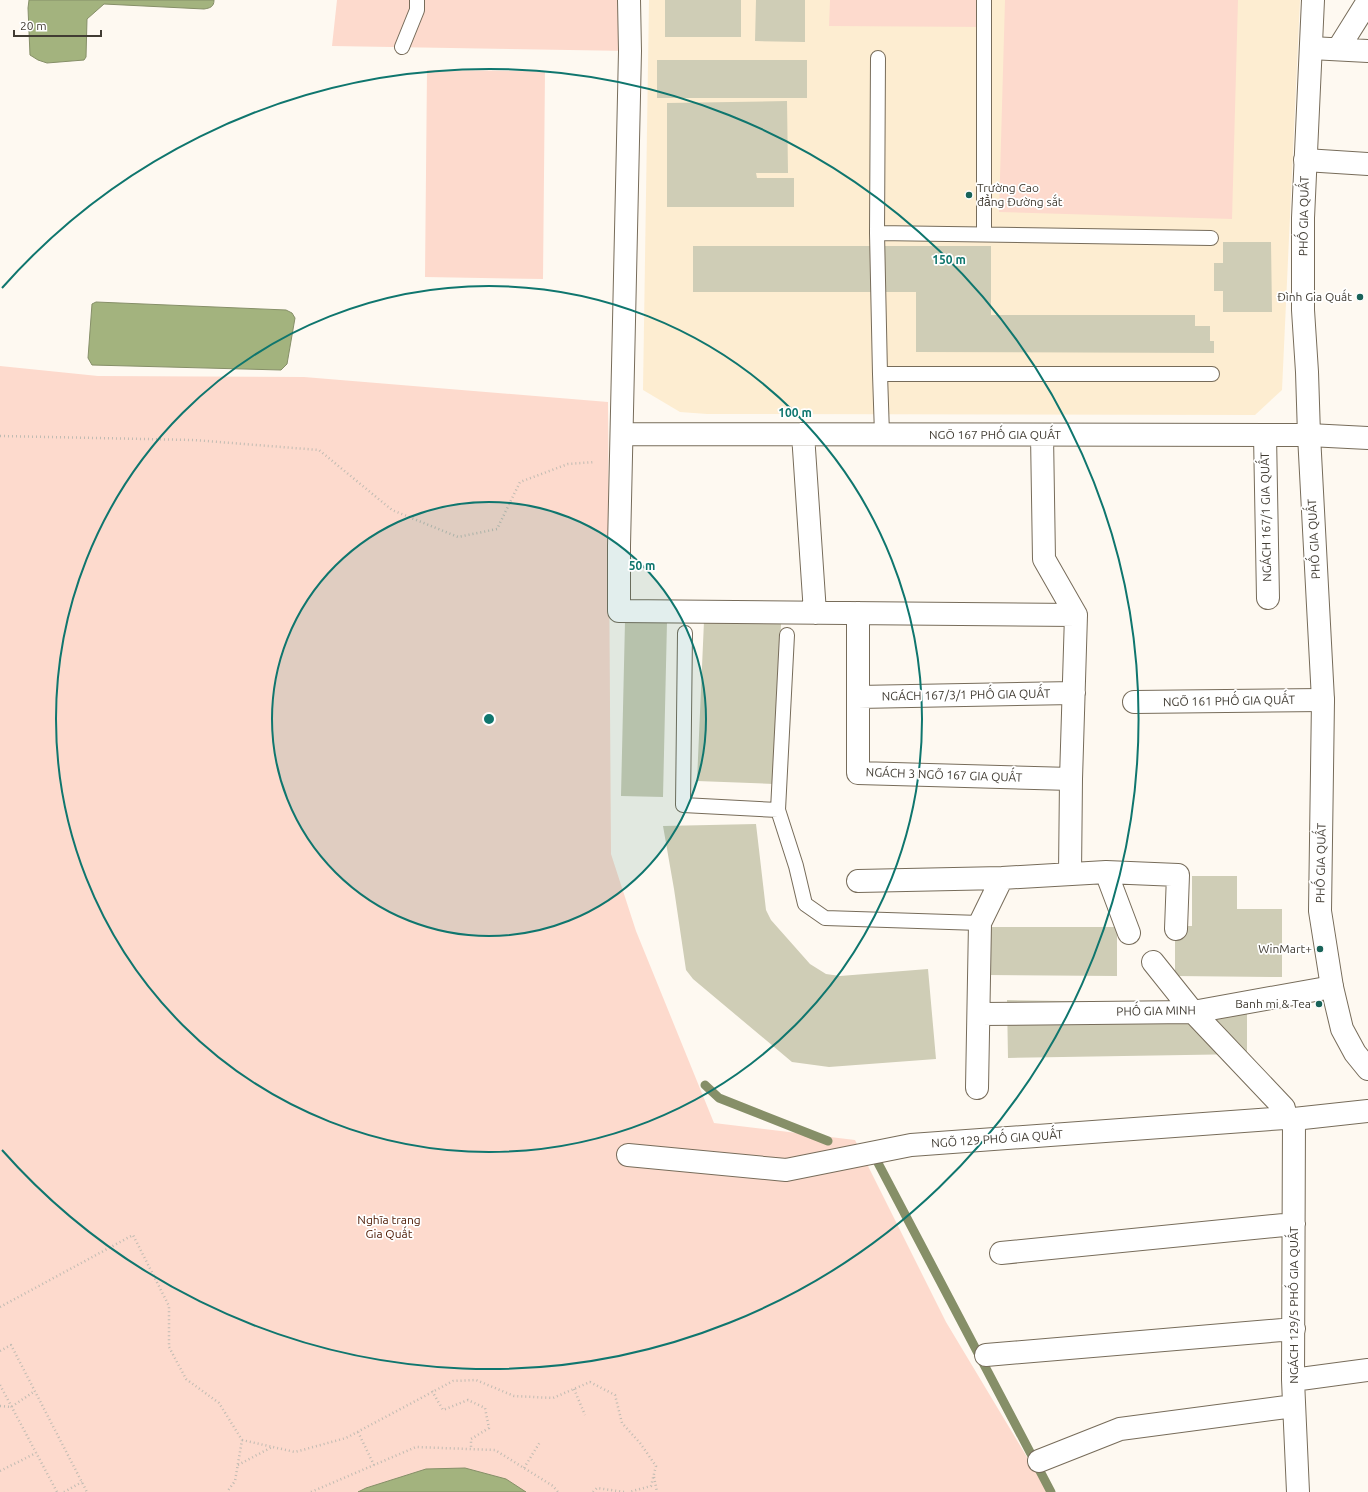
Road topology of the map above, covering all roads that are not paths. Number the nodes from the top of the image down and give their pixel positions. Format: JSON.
{"nodes":[{"id":1,"x":417,"y":0,"type":"edge"},
{"id":2,"x":629,"y":0,"type":"edge"},
{"id":3,"x":984,"y":0,"type":"edge"},
{"id":4,"x":1313,"y":0,"type":"edge"},
{"id":5,"x":1368,"y":1,"type":"edge"},
{"id":6,"x":402,"y":47,"type":"dead end"},
{"id":7,"x":1311,"y":48,"type":"junction"},
{"id":8,"x":1338,"y":49,"type":"junction"},
{"id":9,"x":1368,"y":51,"type":"edge"},
{"id":10,"x":878,"y":58,"type":"dead end"},
{"id":11,"x":1305,"y":160,"type":"junction"},
{"id":12,"x":1368,"y":164,"type":"edge"},
{"id":13,"x":877,"y":233,"type":"junction"},
{"id":14,"x":984,"y":234,"type":"junction"},
{"id":15,"x":1211,"y":238,"type":"dead end"},
{"id":16,"x":880,"y":374,"type":"junction"},
{"id":17,"x":1212,"y":374,"type":"dead end"},
{"id":18,"x":622,"y":434,"type":"junction"},
{"id":19,"x":803,"y":434,"type":"junction"},
{"id":20,"x":882,"y":434,"type":"junction"},
{"id":21,"x":1042,"y":435,"type":"junction"},
{"id":22,"x":1265,"y":435,"type":"junction"},
{"id":23,"x":1309,"y":435,"type":"junction"},
{"id":24,"x":1368,"y":438,"type":"edge"},
{"id":25,"x":1268,"y":598,"type":"dead end"},
{"id":26,"x":815,"y":613,"type":"junction"},
{"id":27,"x":858,"y":613,"type":"junction"},
{"id":28,"x":1076,"y":615,"type":"junction"},
{"id":29,"x":685,"y":633,"type":"dead end"},
{"id":30,"x":787,"y":635,"type":"dead end"},
{"id":31,"x":1074,"y":693,"type":"junction"},
{"id":32,"x":858,"y":697,"type":"junction"},
{"id":33,"x":1323,"y":700,"type":"junction"},
{"id":34,"x":1134,"y":702,"type":"dead end"},
{"id":35,"x":1071,"y":779,"type":"junction"},
{"id":36,"x":778,"y":810,"type":"junction"},
{"id":37,"x":1106,"y":872,"type":"junction"},
{"id":38,"x":1070,"y":874,"type":"junction"},
{"id":39,"x":1002,"y":878,"type":"junction"},
{"id":40,"x":858,"y":881,"type":"dead end"},
{"id":41,"x":980,"y":923,"type":"junction"},
{"id":42,"x":1176,"y":929,"type":"dead end"},
{"id":43,"x":1128,"y":933,"type":"dead end"},
{"id":44,"x":1153,"y":962,"type":"dead end"},
{"id":45,"x":1332,"y":987,"type":"junction"},
{"id":46,"x":1193,"y":1012,"type":"junction"},
{"id":47,"x":979,"y":1014,"type":"junction"},
{"id":48,"x":1368,"y":1069,"type":"edge"},
{"id":49,"x":977,"y":1088,"type":"dead end"},
{"id":50,"x":1368,"y":1111,"type":"edge"},
{"id":51,"x":1290,"y":1118,"type":"junction"},
{"id":52,"x":628,"y":1156,"type":"dead end"},
{"id":53,"x":1294,"y":1224,"type":"junction"},
{"id":54,"x":1001,"y":1253,"type":"dead end"},
{"id":55,"x":1294,"y":1329,"type":"junction"},
{"id":56,"x":986,"y":1355,"type":"dead end"},
{"id":57,"x":1368,"y":1370,"type":"edge"},
{"id":58,"x":1293,"y":1380,"type":"junction"},
{"id":59,"x":1294,"y":1406,"type":"junction"},
{"id":60,"x":1039,"y":1461,"type":"dead end"},
{"id":61,"x":1298,"y":1492,"type":"edge"}],
"edges":[{"from":1,"to":6,"type":"lane"},
{"from":2,"to":18,"type":"street"},
{"from":3,"to":14,"type":"lane"},
{"from":4,"to":7,"type":"street","name":"PHỐ GIA QUẤT"},
{"from":5,"to":8,"type":"street"},
{"from":7,"to":8,"type":"street"},
{"from":7,"to":11,"type":"street","name":"PHỐ GIA QUẤT"},
{"from":8,"to":9,"type":"street"},
{"from":10,"to":13,"type":"lane"},
{"from":11,"to":12,"type":"street"},
{"from":11,"to":23,"type":"street","name":"PHỐ GIA QUẤT"},
{"from":13,"to":14,"type":"lane"},
{"from":13,"to":16,"type":"lane"},
{"from":14,"to":15,"type":"lane"},
{"from":16,"to":17,"type":"lane"},
{"from":16,"to":20,"type":"lane"},
{"from":18,"to":19,"type":"street","name":"NGÕ 167 PHỐ GIA QUẤT"},
{"from":18,"to":26,"type":"street"},
{"from":19,"to":20,"type":"street","name":"NGÕ 167 PHỐ GIA QUẤT"},
{"from":19,"to":26,"type":"street"},
{"from":20,"to":21,"type":"street","name":"NGÕ 167 PHỐ GIA QUẤT"},
{"from":21,"to":22,"type":"street","name":"NGÕ 167 PHỐ GIA QUẤT"},
{"from":21,"to":28,"type":"street"},
{"from":22,"to":23,"type":"street","name":"NGÕ 167 PHỐ GIA QUẤT"},
{"from":22,"to":25,"type":"street","name":"NGÁCH 167/1 GIA QUẤT"},
{"from":23,"to":24,"type":"street","name":"NGÕ 167 PHỐ GIA QUẤT"},
{"from":23,"to":33,"type":"street","name":"PHỐ GIA QUẤT"},
{"from":26,"to":27,"type":"street"},
{"from":27,"to":28,"type":"street"},
{"from":27,"to":32,"type":"street","name":"NGÁCH 3 NGÕ 167 GIA QUẤT"},
{"from":28,"to":31,"type":"street"},
{"from":29,"to":36,"type":"lane"},
{"from":30,"to":36,"type":"lane"},
{"from":31,"to":32,"type":"street","name":"NGÁCH 167/3/1 PHỐ GIA QUẤT"},
{"from":31,"to":35,"type":"street"},
{"from":32,"to":35,"type":"street","name":"NGÁCH 3 NGÕ 167 GIA QUẤT"},
{"from":33,"to":34,"type":"street","name":"NGÕ 161 PHỐ GIA QUẤT"},
{"from":33,"to":45,"type":"street","name":"PHỐ GIA QUẤT"},
{"from":35,"to":38,"type":"street"},
{"from":36,"to":41,"type":"lane"},
{"from":37,"to":38,"type":"street"},
{"from":37,"to":42,"type":"street"},
{"from":37,"to":43,"type":"street"},
{"from":38,"to":39,"type":"street"},
{"from":39,"to":40,"type":"street"},
{"from":39,"to":41,"type":"street"},
{"from":41,"to":47,"type":"street"},
{"from":44,"to":46,"type":"street"},
{"from":45,"to":46,"type":"street","name":"PHỐ GIA MINH"},
{"from":45,"to":48,"type":"street","name":"PHỐ GIA QUẤT"},
{"from":46,"to":47,"type":"street","name":"PHỐ GIA MINH"},
{"from":46,"to":51,"type":"street"},
{"from":47,"to":49,"type":"street"},
{"from":50,"to":51,"type":"street","name":"NGÕ 129 PHỐ GIA QUẤT"},
{"from":51,"to":52,"type":"street","name":"NGÕ 129 PHỐ GIA QUẤT"},
{"from":51,"to":53,"type":"street","name":"NGÁCH 129/5 PHỐ GIA QUẤT"},
{"from":53,"to":54,"type":"street"},
{"from":53,"to":55,"type":"street","name":"NGÁCH 129/5 PHỐ GIA QUẤT"},
{"from":55,"to":56,"type":"street"},
{"from":55,"to":58,"type":"street","name":"NGÁCH 129/5 PHỐ GIA QUẤT"},
{"from":57,"to":58,"type":"street"},
{"from":58,"to":59,"type":"street","name":"NGÁCH 129/5 PHỐ GIA QUẤT"},
{"from":59,"to":60,"type":"street"},
{"from":59,"to":61,"type":"street","name":"NGÁCH 129/5 PHỐ GIA QUẤT"}]}
